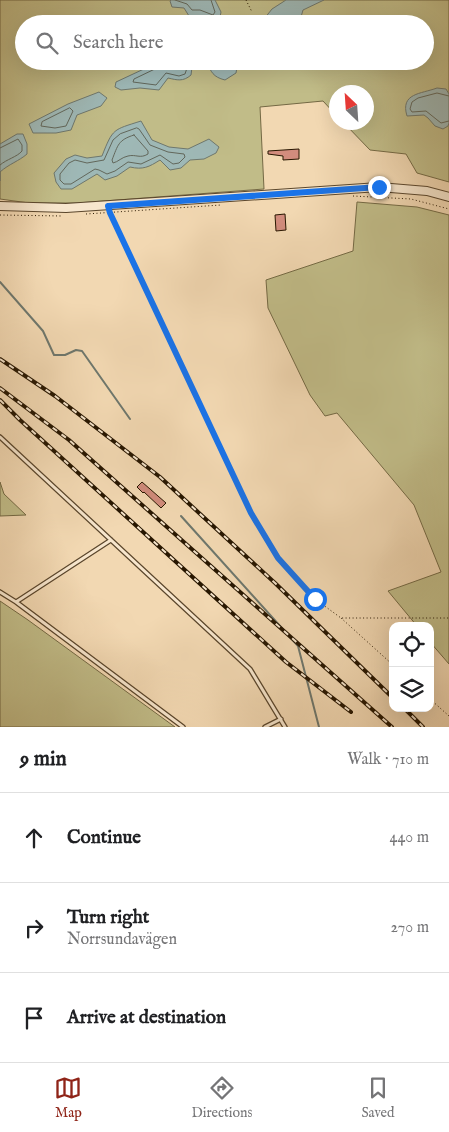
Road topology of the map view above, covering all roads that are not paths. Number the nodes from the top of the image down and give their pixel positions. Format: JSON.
{"nodes":[{"id":1,"x":449,"y":197,"type":"edge"},
{"id":2,"x":0,"y":206,"type":"edge"},
{"id":3,"x":0,"y":437,"type":"edge"},
{"id":4,"x":111,"y":540,"type":"junction"},
{"id":5,"x":0,"y":592,"type":"edge"},
{"id":6,"x":16,"y":602,"type":"junction"},
{"id":7,"x":280,"y":719,"type":"junction"},
{"id":8,"x":183,"y":727,"type":"edge"},
{"id":9,"x":265,"y":727,"type":"edge"},
{"id":10,"x":285,"y":727,"type":"edge"}],
"edges":[{"from":1,"to":2,"type":"street"},
{"from":3,"to":4,"type":"lane"},
{"from":4,"to":6,"type":"lane"},
{"from":4,"to":7,"type":"lane"},
{"from":5,"to":6,"type":"lane"},
{"from":6,"to":8,"type":"lane"},
{"from":7,"to":9,"type":"lane"},
{"from":7,"to":10,"type":"lane"}]}
